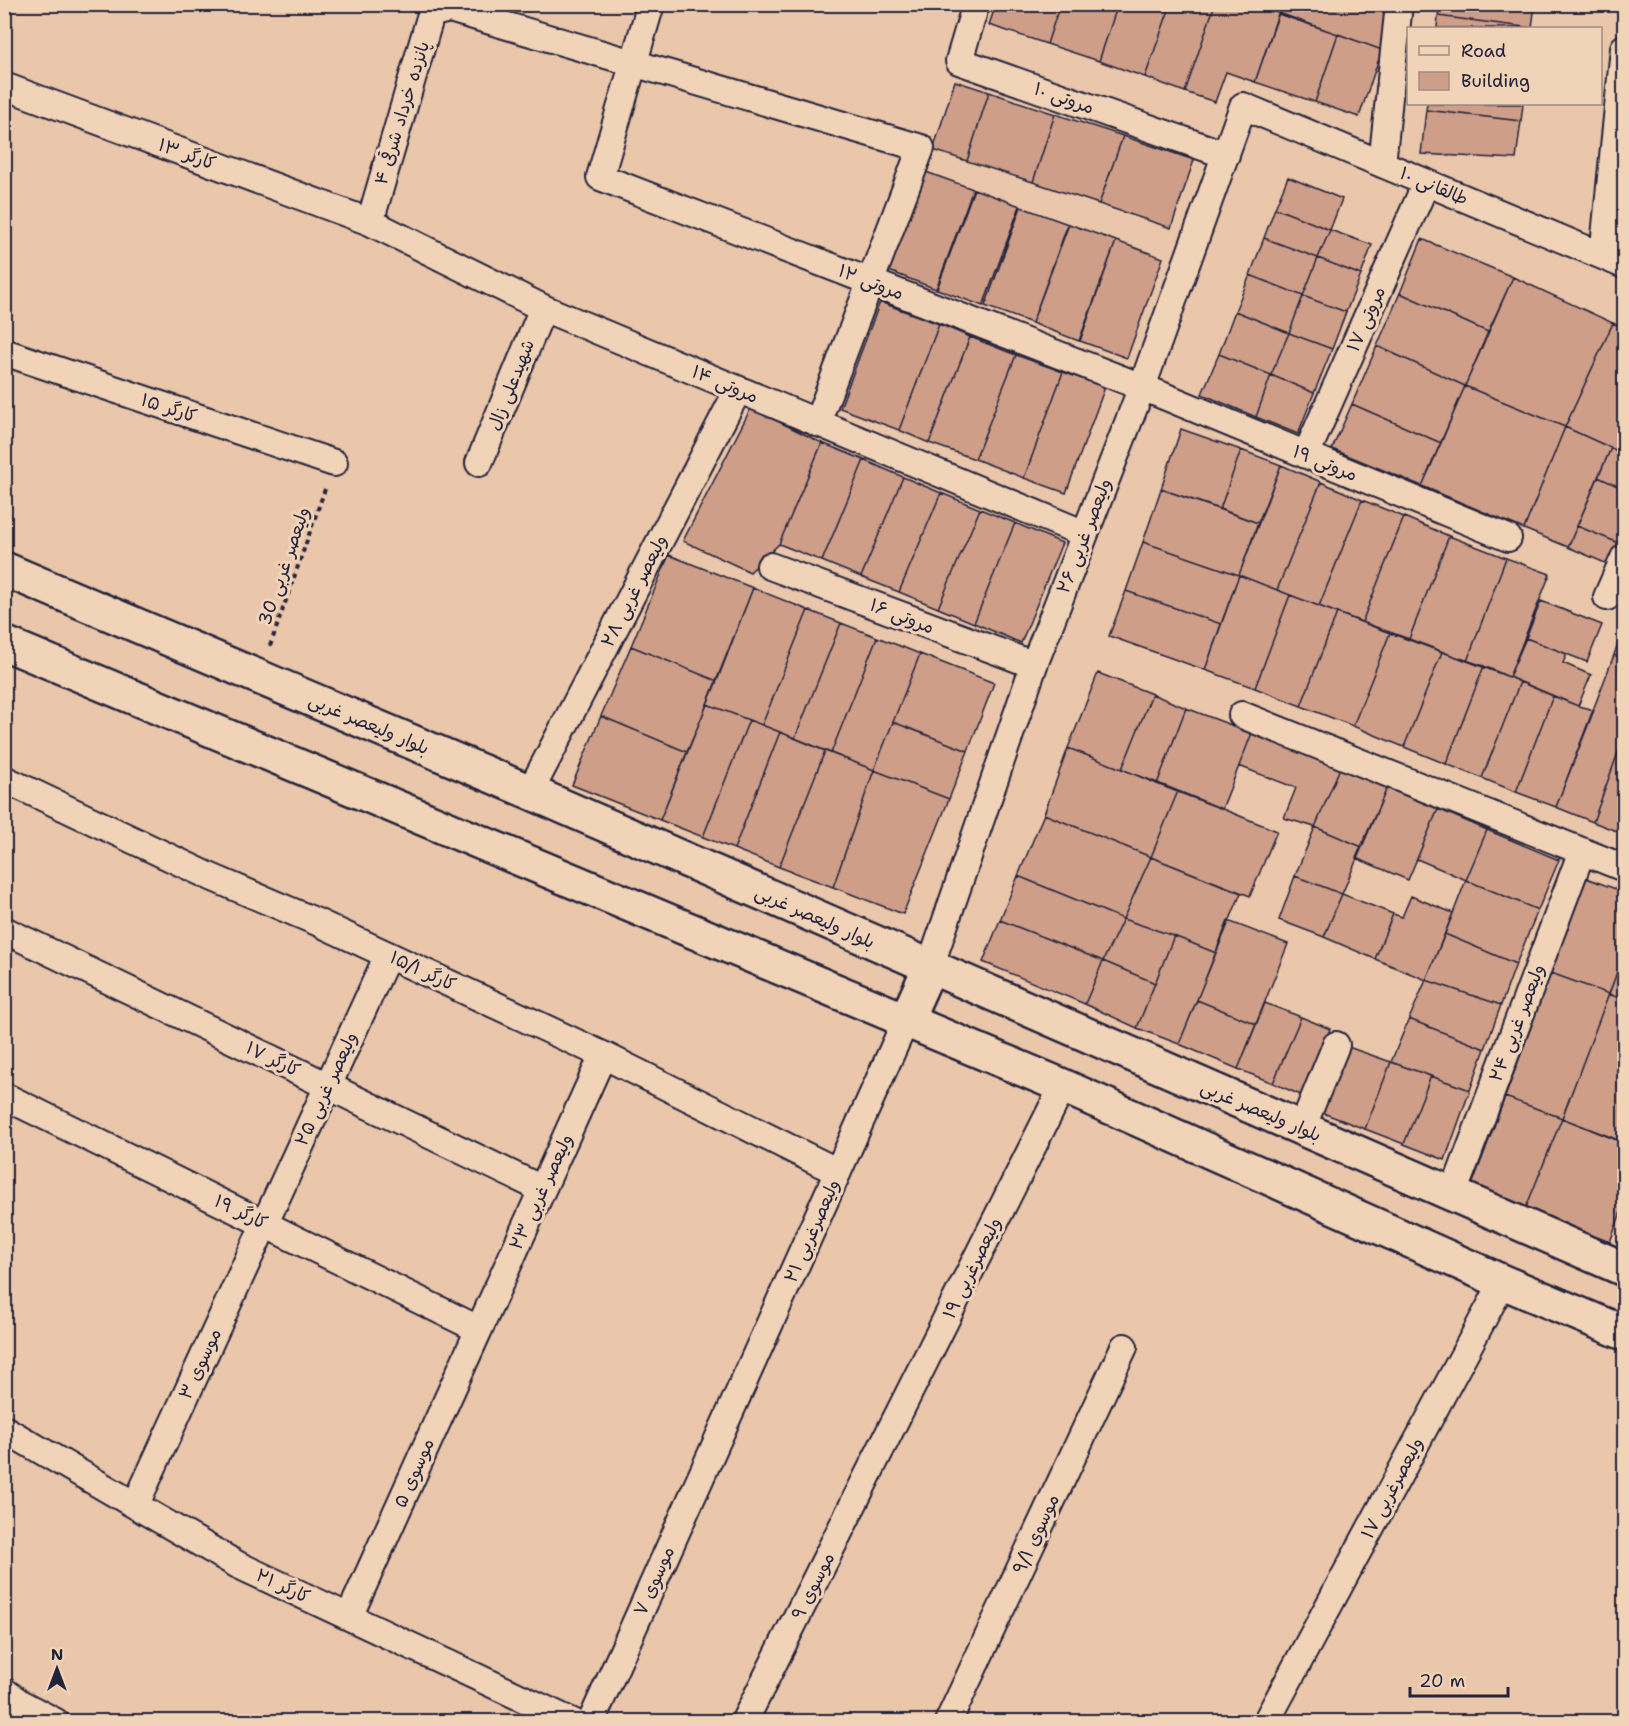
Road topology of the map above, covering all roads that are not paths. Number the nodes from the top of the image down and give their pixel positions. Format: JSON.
{"nodes":[{"id":1,"x":651,"y":4,"type":"edge"},
{"id":2,"x":976,"y":4,"type":"edge"},
{"id":3,"x":1399,"y":4,"type":"edge"},
{"id":4,"x":433,"y":9,"type":"edge"},
{"id":5,"x":1624,"y":48,"type":"edge"},
{"id":6,"x":634,"y":64,"type":"junction"},
{"id":7,"x":4,"y":86,"type":"edge"},
{"id":8,"x":1243,"y":106,"type":"joint"},
{"id":9,"x":1226,"y":155,"type":"junction"},
{"id":10,"x":1382,"y":165,"type":"junction"},
{"id":11,"x":1426,"y":183,"type":"junction"},
{"id":12,"x":370,"y":222,"type":"junction"},
{"id":13,"x":1614,"y":261,"type":"edge"},
{"id":14,"x":870,"y":282,"type":"junction"},
{"id":15,"x":543,"y":308,"type":"junction"},
{"id":16,"x":4,"y":352,"type":"edge"},
{"id":17,"x":1142,"y":387,"type":"junction"},
{"id":18,"x":738,"y":390,"type":"junction"},
{"id":19,"x":817,"y":423,"type":"junction"},
{"id":20,"x":1306,"y":455,"type":"junction"},
{"id":21,"x":334,"y":463,"type":"road end"},
{"id":22,"x":479,"y":463,"type":"dead end"},
{"id":23,"x":1085,"y":534,"type":"junction"},
{"id":24,"x":1508,"y":538,"type":"dead end"},
{"id":25,"x":1624,"y":558,"type":"edge"},
{"id":26,"x":770,"y":566,"type":"dead end"},
{"id":27,"x":4,"y":569,"type":"edge"},
{"id":28,"x":1607,"y":597,"type":"dead end"},
{"id":29,"x":4,"y":643,"type":"edge"},
{"id":30,"x":1034,"y":665,"type":"junction"},
{"id":31,"x":1242,"y":715,"type":"dead end"},
{"id":32,"x":4,"y":778,"type":"edge"},
{"id":33,"x":530,"y":792,"type":"junction"},
{"id":34,"x":1582,"y":851,"type":"junction"},
{"id":35,"x":1624,"y":868,"type":"edge"},
{"id":36,"x":4,"y":930,"type":"edge"},
{"id":37,"x":388,"y":955,"type":"junction"},
{"id":38,"x":930,"y":967,"type":"junction"},
{"id":39,"x":906,"y":1020,"type":"junction"},
{"id":40,"x":1336,"y":1045,"type":"dead end"},
{"id":41,"x":603,"y":1055,"type":"junction"},
{"id":42,"x":327,"y":1086,"type":"junction"},
{"id":43,"x":1063,"y":1086,"type":"junction"},
{"id":44,"x":4,"y":1096,"type":"edge"},
{"id":45,"x":1302,"y":1128,"type":"junction"},
{"id":46,"x":838,"y":1172,"type":"junction"},
{"id":47,"x":542,"y":1189,"type":"junction"},
{"id":48,"x":1453,"y":1194,"type":"junction"},
{"id":49,"x":265,"y":1224,"type":"junction"},
{"id":50,"x":1624,"y":1269,"type":"edge"},
{"id":51,"x":1503,"y":1282,"type":"junction"},
{"id":52,"x":478,"y":1329,"type":"junction"},
{"id":53,"x":1624,"y":1333,"type":"edge"},
{"id":54,"x":1124,"y":1347,"type":"dead end"},
{"id":55,"x":4,"y":1429,"type":"edge"},
{"id":56,"x":718,"y":1441,"type":"joint"},
{"id":57,"x":882,"y":1450,"type":"joint"},
{"id":58,"x":136,"y":1504,"type":"junction"},
{"id":59,"x":349,"y":1617,"type":"junction"},
{"id":60,"x":11,"y":1705,"type":"edge"},
{"id":61,"x":56,"y":1722,"type":"edge"},
{"id":62,"x":573,"y":1722,"type":"edge"},
{"id":63,"x":591,"y":1722,"type":"edge"},
{"id":64,"x":744,"y":1722,"type":"edge"},
{"id":65,"x":948,"y":1722,"type":"edge"},
{"id":66,"x":1266,"y":1722,"type":"edge"}],
"edges":[{"from":1,"to":6,"type":"street"},
{"from":2,"to":9,"type":"street","name":"مروتی ۱۰"},
{"from":3,"to":10,"type":"street"},
{"from":4,"to":6,"type":"street"},
{"from":4,"to":12,"type":"street","name":"پانزده خرداد شرقی ۴"},
{"from":5,"to":13,"type":"street"},
{"from":6,"to":14,"type":"street","name":"مروتی ۱۲"},
{"from":6,"to":14,"type":"street"},
{"from":7,"to":12,"type":"street","name":"کارگر ۱۳"},
{"from":8,"to":9,"type":"street","name":"ولیعصر غربی ۲۶"},
{"from":8,"to":10,"type":"street","name":"طالقانی ۱۰"},
{"from":9,"to":17,"type":"street","name":"ولیعصر غربی ۲۶"},
{"from":10,"to":11,"type":"street","name":"طالقانی ۱۰"},
{"from":11,"to":13,"type":"street","name":"طالقانی ۱۰"},
{"from":11,"to":20,"type":"street","name":"مروتی ۱۷"},
{"from":12,"to":15,"type":"street","name":"مروتی ۱۴"},
{"from":14,"to":17,"type":"street","name":"مروتی ۱۲"},
{"from":14,"to":19,"type":"street"},
{"from":15,"to":18,"type":"street","name":"مروتی ۱۴"},
{"from":15,"to":22,"type":"street","name":"شهیدعلی زال"},
{"from":16,"to":21,"type":"street","name":"کارگر ۱۵"},
{"from":17,"to":20,"type":"street","name":"مروتی ۱۹"},
{"from":17,"to":23,"type":"street","name":"ولیعصر غربی ۲۶"},
{"from":18,"to":19,"type":"street","name":"مروتی ۱۴"},
{"from":18,"to":33,"type":"street","name":"ولیعصر غربی ۲۸"},
{"from":19,"to":23,"type":"street","name":"مروتی ۱۴"},
{"from":20,"to":24,"type":"street","name":"مروتی ۱۹"},
{"from":23,"to":30,"type":"street","name":"ولیعصر غربی ۲۶"},
{"from":25,"to":28,"type":"street"},
{"from":26,"to":30,"type":"street","name":"مروتی ۱۶"},
{"from":27,"to":33,"type":"street","name":"بلوار ولیعصر غربی"},
{"from":29,"to":39,"type":"street"},
{"from":30,"to":38,"type":"street","name":"ولیعصر غربی ۲۶"},
{"from":31,"to":34,"type":"street"},
{"from":32,"to":37,"type":"street","name":"کارگر ۱۵/۱"},
{"from":33,"to":38,"type":"street","name":"بلوار ولیعصر غربی"},
{"from":34,"to":35,"type":"street"},
{"from":34,"to":48,"type":"street","name":"ولیعصر غربی ۲۴"},
{"from":36,"to":42,"type":"street","name":"کارگر ۱۷"},
{"from":37,"to":41,"type":"street","name":"کارگر ۱۵/۱"},
{"from":37,"to":42,"type":"street","name":"ولیعصر غربی ۲۵"},
{"from":38,"to":39,"type":"street"},
{"from":38,"to":45,"type":"street","name":"بلوار ولیعصر غربی"},
{"from":39,"to":43,"type":"street"},
{"from":39,"to":46,"type":"street","name":"ولیعصرغربی ۲۱"},
{"from":40,"to":45,"type":"street"},
{"from":41,"to":46,"type":"street","name":"کارگر ۱۵/۱"},
{"from":41,"to":47,"type":"street","name":"ولیعصر غربی ۲۳"},
{"from":42,"to":47,"type":"street","name":"کارگر ۱۷"},
{"from":42,"to":49,"type":"street","name":"ولیعصر غربی ۲۵"},
{"from":43,"to":51,"type":"street"},
{"from":43,"to":57,"type":"street","name":"ولیعصرغربی ۱۹"},
{"from":44,"to":49,"type":"street","name":"کارگر ۱۹"},
{"from":45,"to":48,"type":"street","name":"بلوار ولیعصر غربی"},
{"from":46,"to":56,"type":"street","name":"ولیعصرغربی ۲۱"},
{"from":47,"to":52,"type":"street","name":"ولیعصر غربی ۲۳"},
{"from":48,"to":50,"type":"street","name":"بلوار ولیعصر غربی"},
{"from":49,"to":52,"type":"street","name":"کارگر ۱۹"},
{"from":49,"to":58,"type":"street","name":"موسوی ۳"},
{"from":51,"to":53,"type":"street"},
{"from":51,"to":66,"type":"street","name":"ولیعصرغربی ۱۷"},
{"from":52,"to":59,"type":"street","name":"موسوی ۵"},
{"from":54,"to":65,"type":"street","name":"موسوی ۹/۱"},
{"from":55,"to":58,"type":"street","name":"کارگر ۲۱"},
{"from":56,"to":63,"type":"street","name":"موسوی ۷"},
{"from":57,"to":64,"type":"street","name":"موسوی ۹"},
{"from":58,"to":59,"type":"street","name":"کارگر ۲۱"},
{"from":59,"to":62,"type":"street","name":"کارگر ۲۱"},
{"from":60,"to":61,"type":"street"}]}
